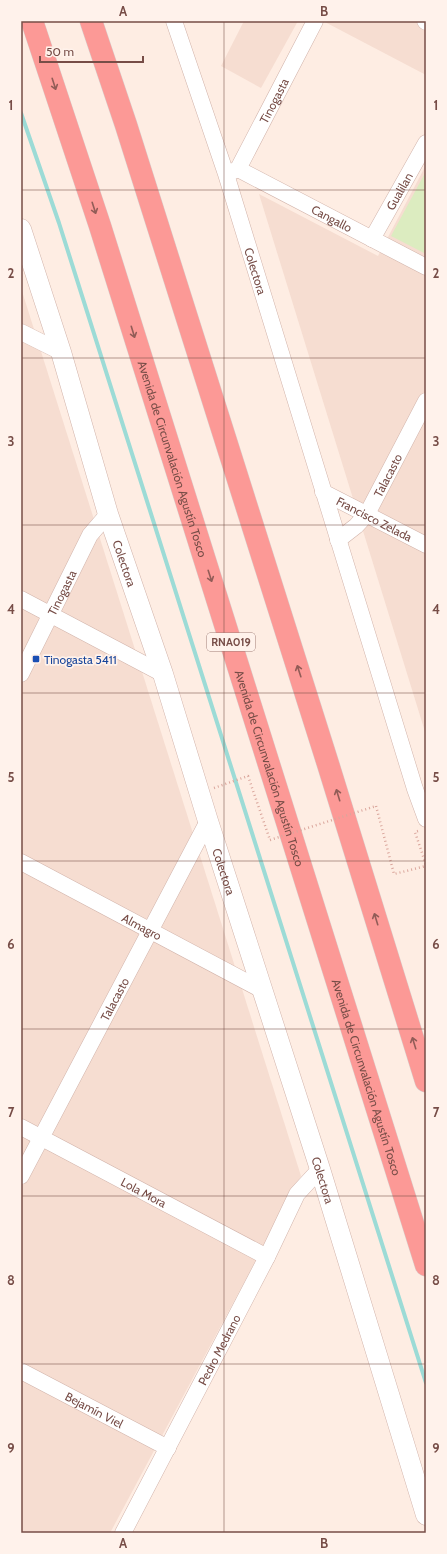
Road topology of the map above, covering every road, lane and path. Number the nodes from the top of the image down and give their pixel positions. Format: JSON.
{"nodes":[{"id":1,"x":32,"y":21,"type":"edge"},
{"id":2,"x":91,"y":21,"type":"edge"},
{"id":3,"x":174,"y":21,"type":"edge"},
{"id":4,"x":315,"y":21,"type":"edge"},
{"id":5,"x":426,"y":143,"type":"edge"},
{"id":6,"x":232,"y":172,"type":"junction"},
{"id":7,"x":21,"y":229,"type":"edge"},
{"id":8,"x":372,"y":239,"type":"junction"},
{"id":9,"x":426,"y":267,"type":"edge"},
{"id":10,"x":21,"y":332,"type":"edge"},
{"id":11,"x":61,"y":352,"type":"junction"},
{"id":12,"x":426,"y":401,"type":"edge"},
{"id":13,"x":323,"y":492,"type":"junction"},
{"id":14,"x":108,"y":514,"type":"junction"},
{"id":15,"x":367,"y":514,"type":"junction"},
{"id":16,"x":338,"y":540,"type":"junction"},
{"id":17,"x":426,"y":545,"type":"edge"},
{"id":18,"x":21,"y":599,"type":"edge"},
{"id":19,"x":51,"y":615,"type":"junction"},
{"id":20,"x":21,"y":674,"type":"edge"},
{"id":21,"x":163,"y":674,"type":"junction"},
{"id":22,"x":211,"y":789,"type":"dead end"},
{"id":23,"x":425,"y":813,"type":"edge"},
{"id":24,"x":208,"y":821,"type":"junction"},
{"id":25,"x":415,"y":832,"type":"dead end"},
{"id":26,"x":21,"y":862,"type":"edge"},
{"id":27,"x":426,"y":865,"type":"edge"},
{"id":28,"x":150,"y":931,"type":"junction"},
{"id":29,"x":262,"y":990,"type":"junction"},
{"id":30,"x":426,"y":1081,"type":"edge"},
{"id":31,"x":21,"y":1127,"type":"edge"},
{"id":32,"x":41,"y":1138,"type":"junction"},
{"id":33,"x":320,"y":1169,"type":"junction"},
{"id":34,"x":21,"y":1176,"type":"edge"},
{"id":35,"x":266,"y":1257,"type":"junction"},
{"id":36,"x":426,"y":1265,"type":"edge"},
{"id":37,"x":21,"y":1370,"type":"edge"},
{"id":38,"x":168,"y":1448,"type":"junction"},
{"id":39,"x":426,"y":1515,"type":"edge"},
{"id":40,"x":123,"y":1533,"type":"edge"}],
"edges":[{"from":1,"to":36,"type":"highway","name":"Avenida de Circunvalación Agustín Tosco","number":"RNA019","one_way":true},
{"from":30,"to":2,"type":"highway","one_way":true},
{"from":3,"to":6,"type":"street","name":"Colectora"},
{"from":4,"to":6,"type":"street","name":"Tinogasta"},
{"from":5,"to":8,"type":"street","name":"Gualilan"},
{"from":6,"to":8,"type":"street","name":"Cangallo"},
{"from":6,"to":13,"type":"street","name":"Colectora"},
{"from":7,"to":11,"type":"street","name":"Colectora"},
{"from":8,"to":9,"type":"street","name":"Cangallo"},
{"from":10,"to":11,"type":"street"},
{"from":11,"to":14,"type":"street","name":"Colectora"},
{"from":12,"to":15,"type":"street","name":"Talacasto"},
{"from":13,"to":15,"type":"street","name":"Francisco Zelada"},
{"from":13,"to":16,"type":"street","name":"Colectora"},
{"from":14,"to":19,"type":"street","name":"Tinogasta"},
{"from":14,"to":21,"type":"street","name":"Colectora"},
{"from":15,"to":16,"type":"street","name":"Talacasto"},
{"from":15,"to":17,"type":"street","name":"Francisco Zelada"},
{"from":16,"to":23,"type":"street","name":"Colectora"},
{"from":18,"to":19,"type":"street"},
{"from":19,"to":20,"type":"street","name":"Tinogasta"},
{"from":19,"to":21,"type":"street"},
{"from":21,"to":24,"type":"street","name":"Colectora"},
{"from":22,"to":27,"type":"path","bridge":true},
{"from":24,"to":28,"type":"street","name":"Talacasto"},
{"from":24,"to":29,"type":"street","name":"Colectora"},
{"from":25,"to":27,"type":"path"},
{"from":26,"to":28,"type":"street","name":"Almagro"},
{"from":28,"to":29,"type":"street","name":"Almagro"},
{"from":28,"to":32,"type":"street","name":"Talacasto"},
{"from":29,"to":33,"type":"street","name":"Colectora"},
{"from":31,"to":32,"type":"street","name":"Lola Mora"},
{"from":32,"to":34,"type":"street","name":"Talacasto"},
{"from":32,"to":35,"type":"street","name":"Lola Mora"},
{"from":33,"to":35,"type":"street","name":"Pedro Medrano"},
{"from":33,"to":39,"type":"street","name":"Colectora"},
{"from":35,"to":38,"type":"street","name":"Pedro Medrano"},
{"from":37,"to":38,"type":"street","name":"Bejamín Viel"},
{"from":38,"to":40,"type":"street","name":"Pedro Medrano"}]}
